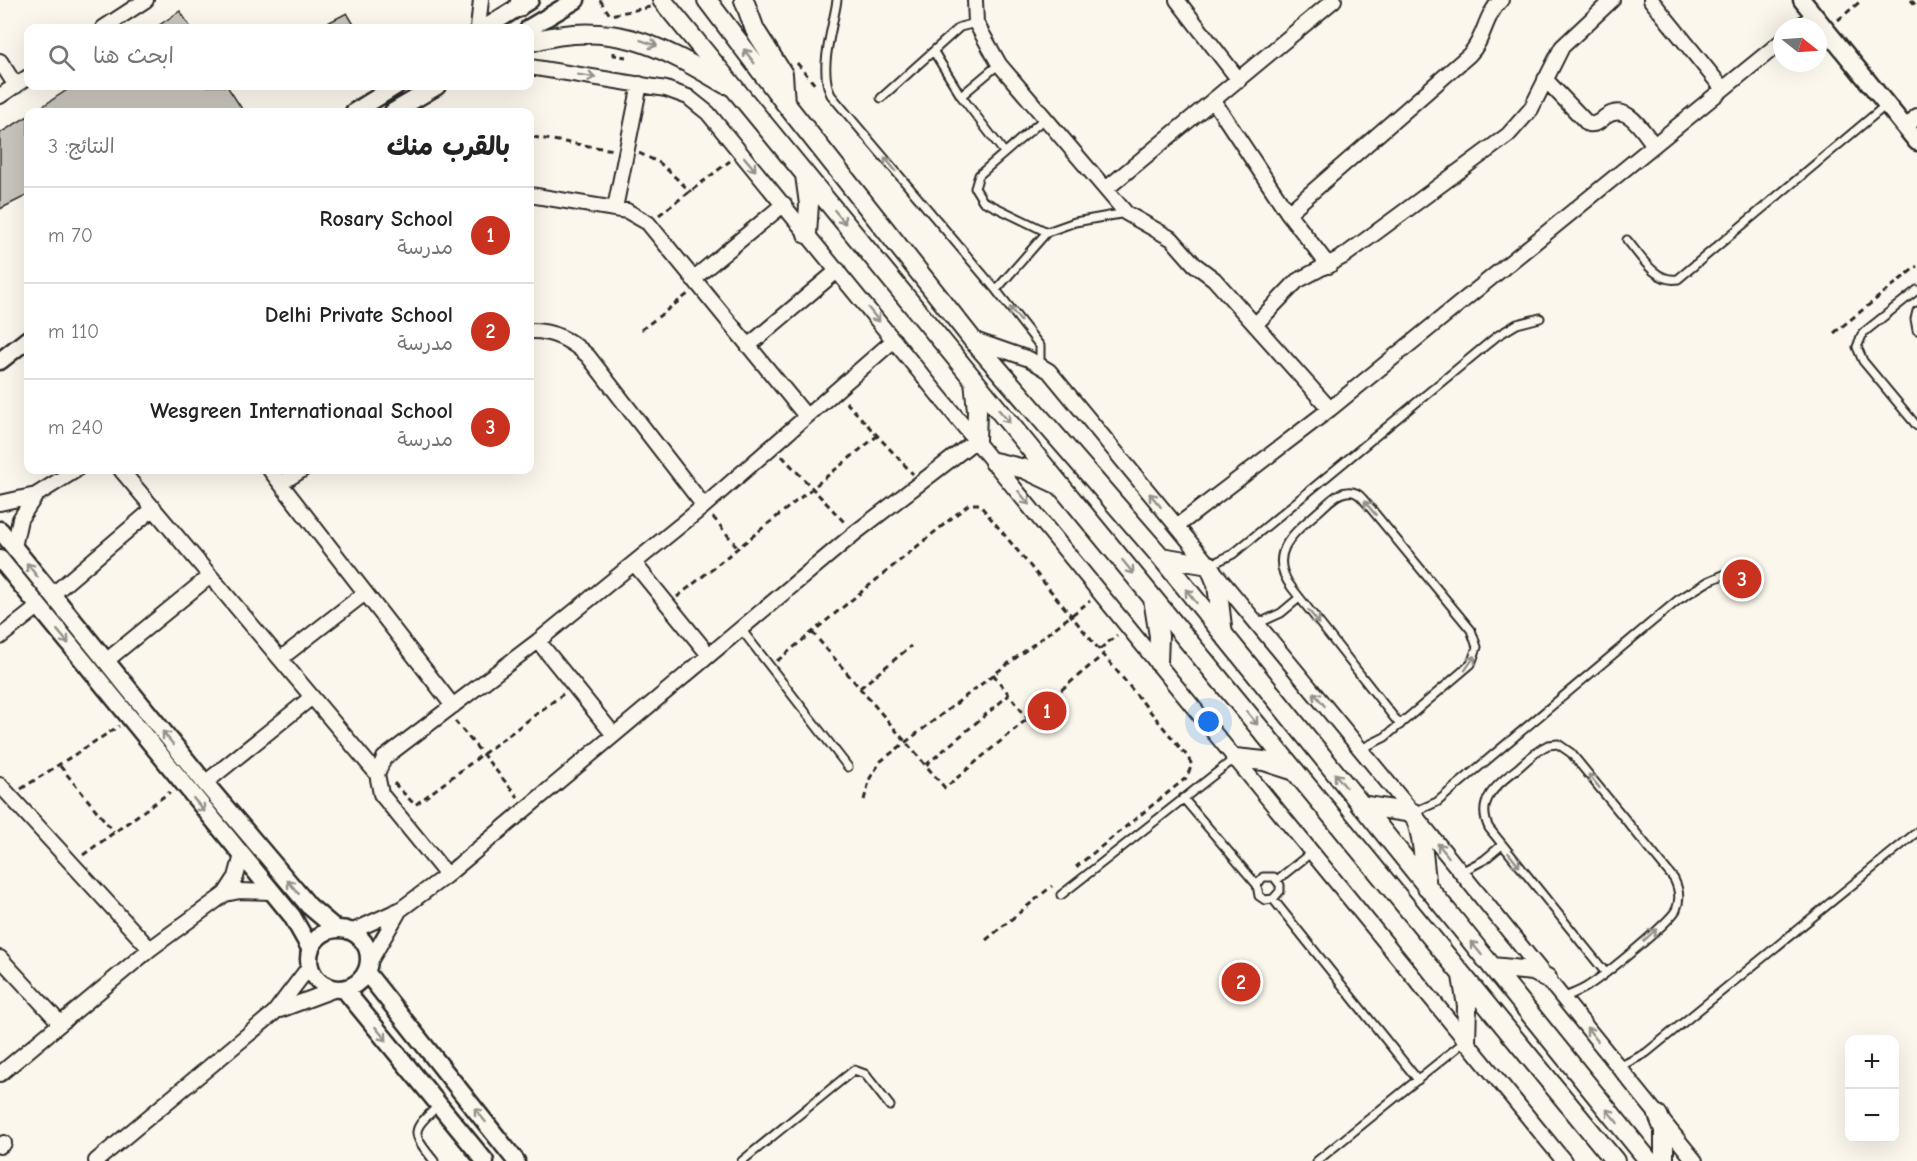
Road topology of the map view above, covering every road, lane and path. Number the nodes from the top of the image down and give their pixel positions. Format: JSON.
{"nodes":[{"id":1,"x":146,"y":0,"type":"edge"},
{"id":2,"x":481,"y":0,"type":"edge"},
{"id":3,"x":576,"y":0,"type":"edge"},
{"id":4,"x":600,"y":0,"type":"edge"},
{"id":5,"x":707,"y":0,"type":"edge"},
{"id":6,"x":744,"y":0,"type":"edge"},
{"id":7,"x":837,"y":0,"type":"edge"},
{"id":8,"x":975,"y":0,"type":"edge"},
{"id":9,"x":1177,"y":0,"type":"edge"},
{"id":10,"x":1334,"y":0,"type":"edge"},
{"id":11,"x":1501,"y":0,"type":"edge"},
{"id":12,"x":1612,"y":0,"type":"edge"},
{"id":13,"x":1651,"y":0,"type":"edge"},
{"id":14,"x":1802,"y":0,"type":"edge"},
{"id":15,"x":1862,"y":0,"type":"edge"},
{"id":16,"x":1911,"y":0,"type":"edge"},
{"id":17,"x":663,"y":2,"type":"edge"},
{"id":18,"x":523,"y":3,"type":"edge"},
{"id":19,"x":1487,"y":5,"type":"edge"},
{"id":20,"x":1917,"y":7,"type":"edge"},
{"id":21,"x":1814,"y":15,"type":"junction"},
{"id":22,"x":1810,"y":18,"type":"edge"},
{"id":23,"x":1816,"y":18,"type":"edge"},
{"id":24,"x":976,"y":23,"type":"junction"},
{"id":25,"x":109,"y":24,"type":"edge"},
{"id":26,"x":478,"y":24,"type":"edge"},
{"id":27,"x":491,"y":24,"type":"edge"},
{"id":28,"x":534,"y":26,"type":"edge"},
{"id":29,"x":1827,"y":29,"type":"edge"},
{"id":30,"x":1827,"y":31,"type":"edge"},
{"id":31,"x":534,"y":41,"type":"edge"},
{"id":32,"x":1773,"y":48,"type":"edge"},
{"id":33,"x":934,"y":52,"type":"junction"},
{"id":34,"x":0,"y":61,"type":"edge"},
{"id":35,"x":999,"y":64,"type":"junction"},
{"id":36,"x":534,"y":68,"type":"edge"},
{"id":37,"x":1545,"y":79,"type":"junction"},
{"id":38,"x":24,"y":80,"type":"edge"},
{"id":39,"x":1239,"y":80,"type":"junction"},
{"id":40,"x":640,"y":84,"type":"junction"},
{"id":41,"x":16,"y":86,"type":"junction"},
{"id":42,"x":390,"y":90,"type":"edge"},
{"id":43,"x":430,"y":90,"type":"edge"},
{"id":44,"x":1723,"y":90,"type":"junction"},
{"id":45,"x":736,"y":91,"type":"junction"},
{"id":46,"x":0,"y":96,"type":"edge"},
{"id":47,"x":962,"y":96,"type":"junction"},
{"id":48,"x":881,"y":98,"type":"dead end"},
{"id":49,"x":1213,"y":100,"type":"junction"},
{"id":50,"x":785,"y":103,"type":"junction"},
{"id":51,"x":1887,"y":104,"type":"junction"},
{"id":52,"x":360,"y":108,"type":"edge"},
{"id":53,"x":400,"y":108,"type":"edge"},
{"id":54,"x":1046,"y":117,"type":"junction"},
{"id":55,"x":1911,"y":122,"type":"edge"},
{"id":56,"x":1917,"y":142,"type":"edge"},
{"id":57,"x":1654,"y":145,"type":"junction"},
{"id":58,"x":1004,"y":152,"type":"junction"},
{"id":59,"x":741,"y":153,"type":"junction"},
{"id":60,"x":805,"y":173,"type":"junction"},
{"id":61,"x":1107,"y":189,"type":"junction"},
{"id":62,"x":534,"y":196,"type":"edge"},
{"id":63,"x":784,"y":204,"type":"junction"},
{"id":64,"x":615,"y":208,"type":"junction"},
{"id":65,"x":1126,"y":213,"type":"junction"},
{"id":66,"x":1288,"y":213,"type":"junction"},
{"id":67,"x":648,"y":223,"type":"junction"},
{"id":68,"x":1047,"y":232,"type":"junction"},
{"id":69,"x":807,"y":234,"type":"junction"},
{"id":70,"x":1627,"y":240,"type":"dead end"},
{"id":71,"x":1329,"y":266,"type":"junction"},
{"id":72,"x":1917,"y":266,"type":"edge"},
{"id":73,"x":838,"y":270,"type":"junction"},
{"id":74,"x":696,"y":282,"type":"junction"},
{"id":75,"x":996,"y":290,"type":"junction"},
{"id":76,"x":1917,"y":290,"type":"edge"},
{"id":77,"x":1917,"y":311,"type":"edge"},
{"id":78,"x":1540,"y":318,"type":"dead end"},
{"id":79,"x":1255,"y":325,"type":"junction"},
{"id":80,"x":641,"y":330,"type":"dead end"},
{"id":81,"x":1917,"y":330,"type":"edge"},
{"id":82,"x":534,"y":331,"type":"edge"},
{"id":83,"x":1834,"y":333,"type":"dead end"},
{"id":84,"x":972,"y":339,"type":"junction"},
{"id":85,"x":894,"y":340,"type":"junction"},
{"id":86,"x":24,"y":342,"type":"edge"},
{"id":87,"x":748,"y":346,"type":"junction"},
{"id":88,"x":0,"y":361,"type":"edge"},
{"id":89,"x":1040,"y":364,"type":"junction"},
{"id":90,"x":974,"y":380,"type":"junction"},
{"id":91,"x":836,"y":391,"type":"junction"},
{"id":92,"x":1330,"y":409,"type":"junction"},
{"id":93,"x":806,"y":416,"type":"junction"},
{"id":94,"x":1917,"y":426,"type":"edge"},
{"id":95,"x":877,"y":436,"type":"junction"},
{"id":96,"x":976,"y":440,"type":"junction"},
{"id":97,"x":773,"y":446,"type":"junction"},
{"id":98,"x":994,"y":462,"type":"junction"},
{"id":99,"x":70,"y":474,"type":"edge"},
{"id":100,"x":124,"y":474,"type":"edge"},
{"id":101,"x":273,"y":474,"type":"edge"},
{"id":102,"x":296,"y":474,"type":"edge"},
{"id":103,"x":281,"y":483,"type":"junction"},
{"id":104,"x":922,"y":484,"type":"junction"},
{"id":105,"x":1063,"y":487,"type":"junction"},
{"id":106,"x":812,"y":488,"type":"junction"},
{"id":107,"x":36,"y":495,"type":"junction"},
{"id":108,"x":0,"y":503,"type":"edge"},
{"id":109,"x":704,"y":506,"type":"junction"},
{"id":110,"x":154,"y":508,"type":"junction"},
{"id":111,"x":1177,"y":526,"type":"junction"},
{"id":112,"x":0,"y":530,"type":"edge"},
{"id":113,"x":855,"y":533,"type":"junction"},
{"id":114,"x":14,"y":548,"type":"junction"},
{"id":115,"x":738,"y":548,"type":"junction"},
{"id":116,"x":1161,"y":557,"type":"junction"},
{"id":117,"x":0,"y":559,"type":"edge"},
{"id":118,"x":634,"y":563,"type":"junction"},
{"id":119,"x":1209,"y":565,"type":"junction"},
{"id":120,"x":1742,"y":567,"type":"dead end"},
{"id":121,"x":210,"y":576,"type":"junction"},
{"id":122,"x":365,"y":592,"type":"junction"},
{"id":123,"x":1101,"y":592,"type":"junction"},
{"id":124,"x":52,"y":595,"type":"junction"},
{"id":125,"x":1153,"y":597,"type":"junction"},
{"id":126,"x":1299,"y":597,"type":"junction"},
{"id":127,"x":668,"y":604,"type":"junction"},
{"id":128,"x":38,"y":607,"type":"junction"},
{"id":129,"x":1071,"y":615,"type":"junction"},
{"id":130,"x":1257,"y":624,"type":"junction"},
{"id":131,"x":1129,"y":626,"type":"junction"},
{"id":132,"x":741,"y":629,"type":"junction"},
{"id":133,"x":812,"y":632,"type":"junction"},
{"id":134,"x":1223,"y":636,"type":"junction"},
{"id":135,"x":0,"y":637,"type":"edge"},
{"id":136,"x":538,"y":641,"type":"junction"},
{"id":137,"x":911,"y":646,"type":"dead end"},
{"id":138,"x":1100,"y":649,"type":"junction"},
{"id":139,"x":1104,"y":654,"type":"junction"},
{"id":140,"x":709,"y":655,"type":"junction"},
{"id":141,"x":280,"y":659,"type":"junction"},
{"id":142,"x":106,"y":661,"type":"junction"},
{"id":143,"x":1158,"y":662,"type":"junction"},
{"id":144,"x":770,"y":667,"type":"junction"},
{"id":145,"x":993,"y":674,"type":"junction"},
{"id":146,"x":574,"y":686,"type":"junction"},
{"id":147,"x":860,"y":688,"type":"junction"},
{"id":148,"x":1010,"y":695,"type":"junction"},
{"id":149,"x":312,"y":697,"type":"junction"},
{"id":150,"x":449,"y":709,"type":"junction"},
{"id":151,"x":130,"y":719,"type":"junction"},
{"id":152,"x":1028,"y":719,"type":"junction"},
{"id":153,"x":1400,"y":725,"type":"junction"},
{"id":154,"x":614,"y":735,"type":"junction"},
{"id":155,"x":905,"y":741,"type":"junction"},
{"id":156,"x":1360,"y":749,"type":"junction"},
{"id":157,"x":483,"y":754,"type":"junction"},
{"id":158,"x":1235,"y":758,"type":"junction"},
{"id":159,"x":60,"y":765,"type":"junction"},
{"id":160,"x":926,"y":765,"type":"junction"},
{"id":161,"x":848,"y":767,"type":"dead end"},
{"id":162,"x":378,"y":771,"type":"junction"},
{"id":163,"x":1295,"y":771,"type":"junction"},
{"id":164,"x":205,"y":783,"type":"junction"},
{"id":165,"x":182,"y":784,"type":"junction"},
{"id":166,"x":0,"y":785,"type":"edge"},
{"id":167,"x":10,"y":796,"type":"junction"},
{"id":168,"x":1184,"y":798,"type":"junction"},
{"id":169,"x":864,"y":800,"type":"dead end"},
{"id":170,"x":1360,"y":805,"type":"junction"},
{"id":171,"x":527,"y":807,"type":"junction"},
{"id":172,"x":1413,"y":813,"type":"junction"},
{"id":173,"x":114,"y":832,"type":"junction"},
{"id":174,"x":1917,"y":832,"type":"edge"},
{"id":175,"x":1502,"y":845,"type":"junction"},
{"id":176,"x":1312,"y":852,"type":"junction"},
{"id":177,"x":242,"y":855,"type":"junction"},
{"id":178,"x":71,"y":864,"type":"junction"},
{"id":179,"x":1461,"y":872,"type":"junction"},
{"id":180,"x":1068,"y":874,"type":"dead end"},
{"id":181,"x":447,"y":875,"type":"junction"},
{"id":182,"x":1277,"y":880,"type":"junction"},
{"id":183,"x":1059,"y":881,"type":"dead end"},
{"id":184,"x":1257,"y":885,"type":"junction"},
{"id":185,"x":1427,"y":889,"type":"junction"},
{"id":186,"x":272,"y":892,"type":"junction"},
{"id":187,"x":225,"y":894,"type":"junction"},
{"id":188,"x":1061,"y":895,"type":"dead end"},
{"id":189,"x":1273,"y":899,"type":"junction"},
{"id":190,"x":402,"y":909,"type":"junction"},
{"id":191,"x":335,"y":928,"type":"junction"},
{"id":192,"x":353,"y":932,"type":"junction"},
{"id":193,"x":986,"y":940,"type":"dead end"},
{"id":194,"x":310,"y":948,"type":"junction"},
{"id":195,"x":150,"y":949,"type":"junction"},
{"id":196,"x":0,"y":958,"type":"edge"},
{"id":197,"x":309,"y":967,"type":"junction"},
{"id":198,"x":367,"y":968,"type":"junction"},
{"id":199,"x":1492,"y":968,"type":"junction"},
{"id":200,"x":1461,"y":972,"type":"junction"},
{"id":201,"x":1605,"y":972,"type":"junction"},
{"id":202,"x":1547,"y":978,"type":"junction"},
{"id":203,"x":340,"y":989,"type":"junction"},
{"id":204,"x":1563,"y":998,"type":"junction"},
{"id":205,"x":275,"y":1012,"type":"junction"},
{"id":206,"x":60,"y":1023,"type":"junction"},
{"id":207,"x":1466,"y":1041,"type":"junction"},
{"id":208,"x":1619,"y":1067,"type":"junction"},
{"id":209,"x":0,"y":1074,"type":"edge"},
{"id":210,"x":1418,"y":1080,"type":"junction"},
{"id":211,"x":439,"y":1105,"type":"junction"},
{"id":212,"x":890,"y":1106,"type":"dead end"},
{"id":213,"x":1658,"y":1116,"type":"junction"},
{"id":214,"x":96,"y":1161,"type":"edge"},
{"id":215,"x":434,"y":1161,"type":"edge"},
{"id":216,"x":485,"y":1161,"type":"edge"},
{"id":217,"x":516,"y":1161,"type":"edge"},
{"id":218,"x":742,"y":1161,"type":"edge"},
{"id":219,"x":1317,"y":1161,"type":"edge"},
{"id":220,"x":1564,"y":1161,"type":"edge"},
{"id":221,"x":1615,"y":1161,"type":"edge"},
{"id":222,"x":1649,"y":1161,"type":"edge"},
{"id":223,"x":1664,"y":1161,"type":"edge"},
{"id":224,"x":1695,"y":1161,"type":"edge"}],
"edges":[{"from":1,"to":25,"type":"street"},
{"from":2,"to":26,"type":"street"},
{"from":3,"to":28,"type":"street"},
{"from":4,"to":17,"type":"path"},
{"from":50,"to":5,"type":"main road","one_way":true},
{"from":6,"to":50,"type":"main road"},
{"from":75,"to":7,"type":"lane","one_way":true},
{"from":8,"to":24,"type":"street"},
{"from":9,"to":39,"type":"street"},
{"from":10,"to":39,"type":"street"},
{"from":11,"to":19,"type":"street"},
{"from":12,"to":37,"type":"street"},
{"from":13,"to":44,"type":"street"},
{"from":14,"to":21,"type":"street"},
{"from":15,"to":29,"type":"path"},
{"from":16,"to":20,"type":"path"},
{"from":17,"to":45,"type":"main road"},
{"from":18,"to":27,"type":"street"},
{"from":19,"to":66,"type":"street"},
{"from":21,"to":22,"type":"street"},
{"from":21,"to":23,"type":"street"},
{"from":24,"to":33,"type":"lane"},
{"from":24,"to":35,"type":"street"},
{"from":30,"to":51,"type":"street"},
{"from":31,"to":45,"type":"main road","one_way":true},
{"from":32,"to":44,"type":"street"},
{"from":33,"to":47,"type":"lane"},
{"from":33,"to":48,"type":"lane"},
{"from":34,"to":41,"type":"street"},
{"from":35,"to":47,"type":"lane"},
{"from":35,"to":54,"type":"street"},
{"from":36,"to":40,"type":"street","one_way":true},
{"from":37,"to":57,"type":"street"},
{"from":37,"to":71,"type":"street"},
{"from":38,"to":41,"type":"street"},
{"from":39,"to":49,"type":"street"},
{"from":40,"to":59,"type":"street"},
{"from":40,"to":64,"type":"street"},
{"from":41,"to":46,"type":"street"},
{"from":42,"to":52,"type":"street"},
{"from":43,"to":53,"type":"street"},
{"from":44,"to":57,"type":"street"},
{"from":45,"to":60,"type":"main road"},
{"from":47,"to":58,"type":"lane"},
{"from":49,"to":61,"type":"street"},
{"from":49,"to":66,"type":"street"},
{"from":50,"to":84,"type":"main road"},
{"from":51,"to":55,"type":"street"},
{"from":51,"to":70,"type":"lane"},
{"from":54,"to":58,"type":"lane"},
{"from":54,"to":61,"type":"street"},
{"from":55,"to":56,"type":"street"},
{"from":57,"to":92,"type":"street"},
{"from":58,"to":68,"type":"lane"},
{"from":59,"to":63,"type":"street","one_way":true},
{"from":59,"to":67,"type":"path"},
{"from":60,"to":69,"type":"main road"},
{"from":60,"to":90,"type":"main road","one_way":true},
{"from":61,"to":65,"type":"street"},
{"from":62,"to":64,"type":"street"},
{"from":63,"to":69,"type":"street"},
{"from":63,"to":74,"type":"street"},
{"from":64,"to":67,"type":"street"},
{"from":65,"to":68,"type":"lane"},
{"from":65,"to":79,"type":"street"},
{"from":66,"to":71,"type":"street"},
{"from":67,"to":74,"type":"street"},
{"from":68,"to":75,"type":"lane"},
{"from":69,"to":73,"type":"street"},
{"from":71,"to":79,"type":"street"},
{"from":72,"to":83,"type":"path"},
{"from":73,"to":85,"type":"street","one_way":true},
{"from":73,"to":87,"type":"street"},
{"from":74,"to":80,"type":"path"},
{"from":74,"to":87,"type":"street"},
{"from":89,"to":75,"type":"lane","one_way":true},
{"from":76,"to":94,"type":"lane"},
{"from":77,"to":81,"type":"lane"},
{"from":78,"to":119,"type":"lane"},
{"from":79,"to":92,"type":"street"},
{"from":82,"to":109,"type":"street"},
{"from":84,"to":89,"type":"street"},
{"from":84,"to":116,"type":"main road"},
{"from":85,"to":91,"type":"street"},
{"from":85,"to":96,"type":"street"},
{"from":86,"to":88,"type":"street"},
{"from":87,"to":93,"type":"street"},
{"from":111,"to":89,"type":"street","one_way":true},
{"from":90,"to":96,"type":"main road"},
{"from":90,"to":105,"type":"main road","one_way":true},
{"from":91,"to":93,"type":"street"},
{"from":91,"to":95,"type":"path"},
{"from":92,"to":111,"type":"street"},
{"from":93,"to":97,"type":"street"},
{"from":95,"to":104,"type":"path"},
{"from":95,"to":106,"type":"path"},
{"from":96,"to":98,"type":"street"},
{"from":96,"to":104,"type":"street"},
{"from":97,"to":106,"type":"path"},
{"from":97,"to":109,"type":"street"},
{"from":98,"to":105,"type":"main road"},
{"from":98,"to":123,"type":"street","one_way":true},
{"from":99,"to":107,"type":"street"},
{"from":100,"to":110,"type":"street"},
{"from":101,"to":103,"type":"street"},
{"from":102,"to":103,"type":"street"},
{"from":103,"to":122,"type":"street"},
{"from":104,"to":113,"type":"street"},
{"from":105,"to":125,"type":"main road","one_way":true},
{"from":106,"to":113,"type":"path"},
{"from":106,"to":115,"type":"path"},
{"from":107,"to":108,"type":"street"},
{"from":107,"to":114,"type":"street"},
{"from":109,"to":115,"type":"path"},
{"from":109,"to":118,"type":"street"},
{"from":110,"to":121,"type":"street"},
{"from":110,"to":124,"type":"street"},
{"from":111,"to":119,"type":"street"},
{"from":112,"to":114,"type":"street"},
{"from":113,"to":132,"type":"street"},
{"from":124,"to":114,"type":"street","one_way":true},
{"from":115,"to":127,"type":"path"},
{"from":116,"to":119,"type":"main road"},
{"from":134,"to":116,"type":"main road","one_way":true},
{"from":117,"to":128,"type":"street"},
{"from":118,"to":127,"type":"street"},
{"from":118,"to":136,"type":"street"},
{"from":119,"to":130,"type":"street"},
{"from":119,"to":134,"type":"main road"},
{"from":120,"to":172,"type":"lane"},
{"from":121,"to":141,"type":"street"},
{"from":121,"to":142,"type":"street"},
{"from":122,"to":141,"type":"street"},
{"from":122,"to":150,"type":"street"},
{"from":123,"to":129,"type":"path"},
{"from":123,"to":131,"type":"street"},
{"from":124,"to":142,"type":"street"},
{"from":125,"to":143,"type":"main road"},
{"from":125,"to":163,"type":"main road","one_way":true},
{"from":126,"to":130,"type":"lane"},
{"from":126,"to":153,"type":"lane","one_way":true},
{"from":153,"to":126,"type":"lane","one_way":true},
{"from":127,"to":140,"type":"street"},
{"from":128,"to":135,"type":"street"},
{"from":128,"to":151,"type":"street","one_way":true},
{"from":129,"to":133,"type":"path"},
{"from":129,"to":138,"type":"path"},
{"from":129,"to":145,"type":"path"},
{"from":156,"to":130,"type":"street","one_way":true},
{"from":131,"to":138,"type":"path"},
{"from":131,"to":143,"type":"street"},
{"from":132,"to":140,"type":"street"},
{"from":132,"to":144,"type":"lane"},
{"from":133,"to":144,"type":"path"},
{"from":133,"to":147,"type":"path"},
{"from":170,"to":134,"type":"main road","one_way":true},
{"from":136,"to":146,"type":"street"},
{"from":136,"to":150,"type":"street"},
{"from":137,"to":147,"type":"path"},
{"from":138,"to":139,"type":"path"},
{"from":139,"to":152,"type":"path"},
{"from":139,"to":180,"type":"path"},
{"from":140,"to":154,"type":"street"},
{"from":141,"to":149,"type":"street"},
{"from":164,"to":142,"type":"street","one_way":true},
{"from":143,"to":158,"type":"street"},
{"from":144,"to":161,"type":"lane"},
{"from":145,"to":148,"type":"path"},
{"from":145,"to":155,"type":"path"},
{"from":146,"to":154,"type":"street"},
{"from":146,"to":157,"type":"path"},
{"from":147,"to":155,"type":"path"},
{"from":148,"to":152,"type":"path"},
{"from":148,"to":160,"type":"path"},
{"from":149,"to":162,"type":"street"},
{"from":149,"to":164,"type":"street"},
{"from":150,"to":157,"type":"path"},
{"from":150,"to":162,"type":"street"},
{"from":151,"to":159,"type":"path"},
{"from":151,"to":165,"type":"street"},
{"from":152,"to":160,"type":"path"},
{"from":153,"to":156,"type":"lane"},
{"from":154,"to":171,"type":"street"},
{"from":155,"to":160,"type":"path"},
{"from":155,"to":169,"type":"path"},
{"from":156,"to":172,"type":"street"},
{"from":157,"to":162,"type":"path"},
{"from":157,"to":171,"type":"path"},
{"from":158,"to":163,"type":"main road"},
{"from":158,"to":168,"type":"lane"},
{"from":158,"to":176,"type":"street"},
{"from":159,"to":167,"type":"path"},
{"from":159,"to":173,"type":"path"},
{"from":162,"to":181,"type":"street"},
{"from":163,"to":200,"type":"main road"},
{"from":191,"to":164,"type":"street","one_way":true},
{"from":165,"to":173,"type":"path"},
{"from":165,"to":177,"type":"street","one_way":true},
{"from":166,"to":167,"type":"street"},
{"from":167,"to":178,"type":"street"},
{"from":168,"to":184,"type":"lane"},
{"from":168,"to":188,"type":"lane"},
{"from":170,"to":172,"type":"main road"},
{"from":170,"to":185,"type":"main road"},
{"from":171,"to":181,"type":"street"},
{"from":179,"to":172,"type":"street","one_way":true},
{"from":172,"to":185,"type":"main road"},
{"from":173,"to":178,"type":"path"},
{"from":174,"to":208,"type":"lane"},
{"from":175,"to":179,"type":"lane"},
{"from":175,"to":201,"type":"lane","one_way":true},
{"from":201,"to":175,"type":"lane","one_way":true},
{"from":176,"to":182,"type":"lane"},
{"from":176,"to":207,"type":"street"},
{"from":177,"to":186,"type":"street"},
{"from":177,"to":187,"type":"street"},
{"from":178,"to":195,"type":"street"},
{"from":179,"to":202,"type":"street"},
{"from":181,"to":190,"type":"street"},
{"from":182,"to":184,"type":"lane"},
{"from":182,"to":189,"type":"lane"},
{"from":183,"to":193,"type":"path"},
{"from":184,"to":189,"type":"lane"},
{"from":199,"to":185,"type":"main road","one_way":true},
{"from":186,"to":187,"type":"street"},
{"from":186,"to":194,"type":"street"},
{"from":187,"to":195,"type":"street"},
{"from":189,"to":210,"type":"lane"},
{"from":190,"to":192,"type":"street"},
{"from":190,"to":198,"type":"street"},
{"from":191,"to":192,"type":"street"},
{"from":191,"to":194,"type":"street"},
{"from":192,"to":198,"type":"street"},
{"from":194,"to":197,"type":"street"},
{"from":195,"to":206,"type":"street"},
{"from":196,"to":206,"type":"street"},
{"from":197,"to":203,"type":"street"},
{"from":197,"to":205,"type":"street"},
{"from":198,"to":203,"type":"street"},
{"from":217,"to":198,"type":"street","one_way":true},
{"from":199,"to":202,"type":"main road"},
{"from":222,"to":199,"type":"main road","one_way":true},
{"from":200,"to":207,"type":"main road"},
{"from":200,"to":221,"type":"main road"},
{"from":201,"to":204,"type":"lane"},
{"from":202,"to":204,"type":"street"},
{"from":203,"to":205,"type":"street"},
{"from":203,"to":211,"type":"street","one_way":true},
{"from":208,"to":204,"type":"street","one_way":true},
{"from":205,"to":214,"type":"street"},
{"from":206,"to":209,"type":"street"},
{"from":207,"to":210,"type":"lane"},
{"from":207,"to":220,"type":"street"},
{"from":208,"to":213,"type":"street"},
{"from":210,"to":219,"type":"lane"},
{"from":211,"to":215,"type":"lane"},
{"from":211,"to":216,"type":"street"},
{"from":212,"to":218,"type":"lane"},
{"from":213,"to":223,"type":"main road"},
{"from":213,"to":224,"type":"street"}]}
